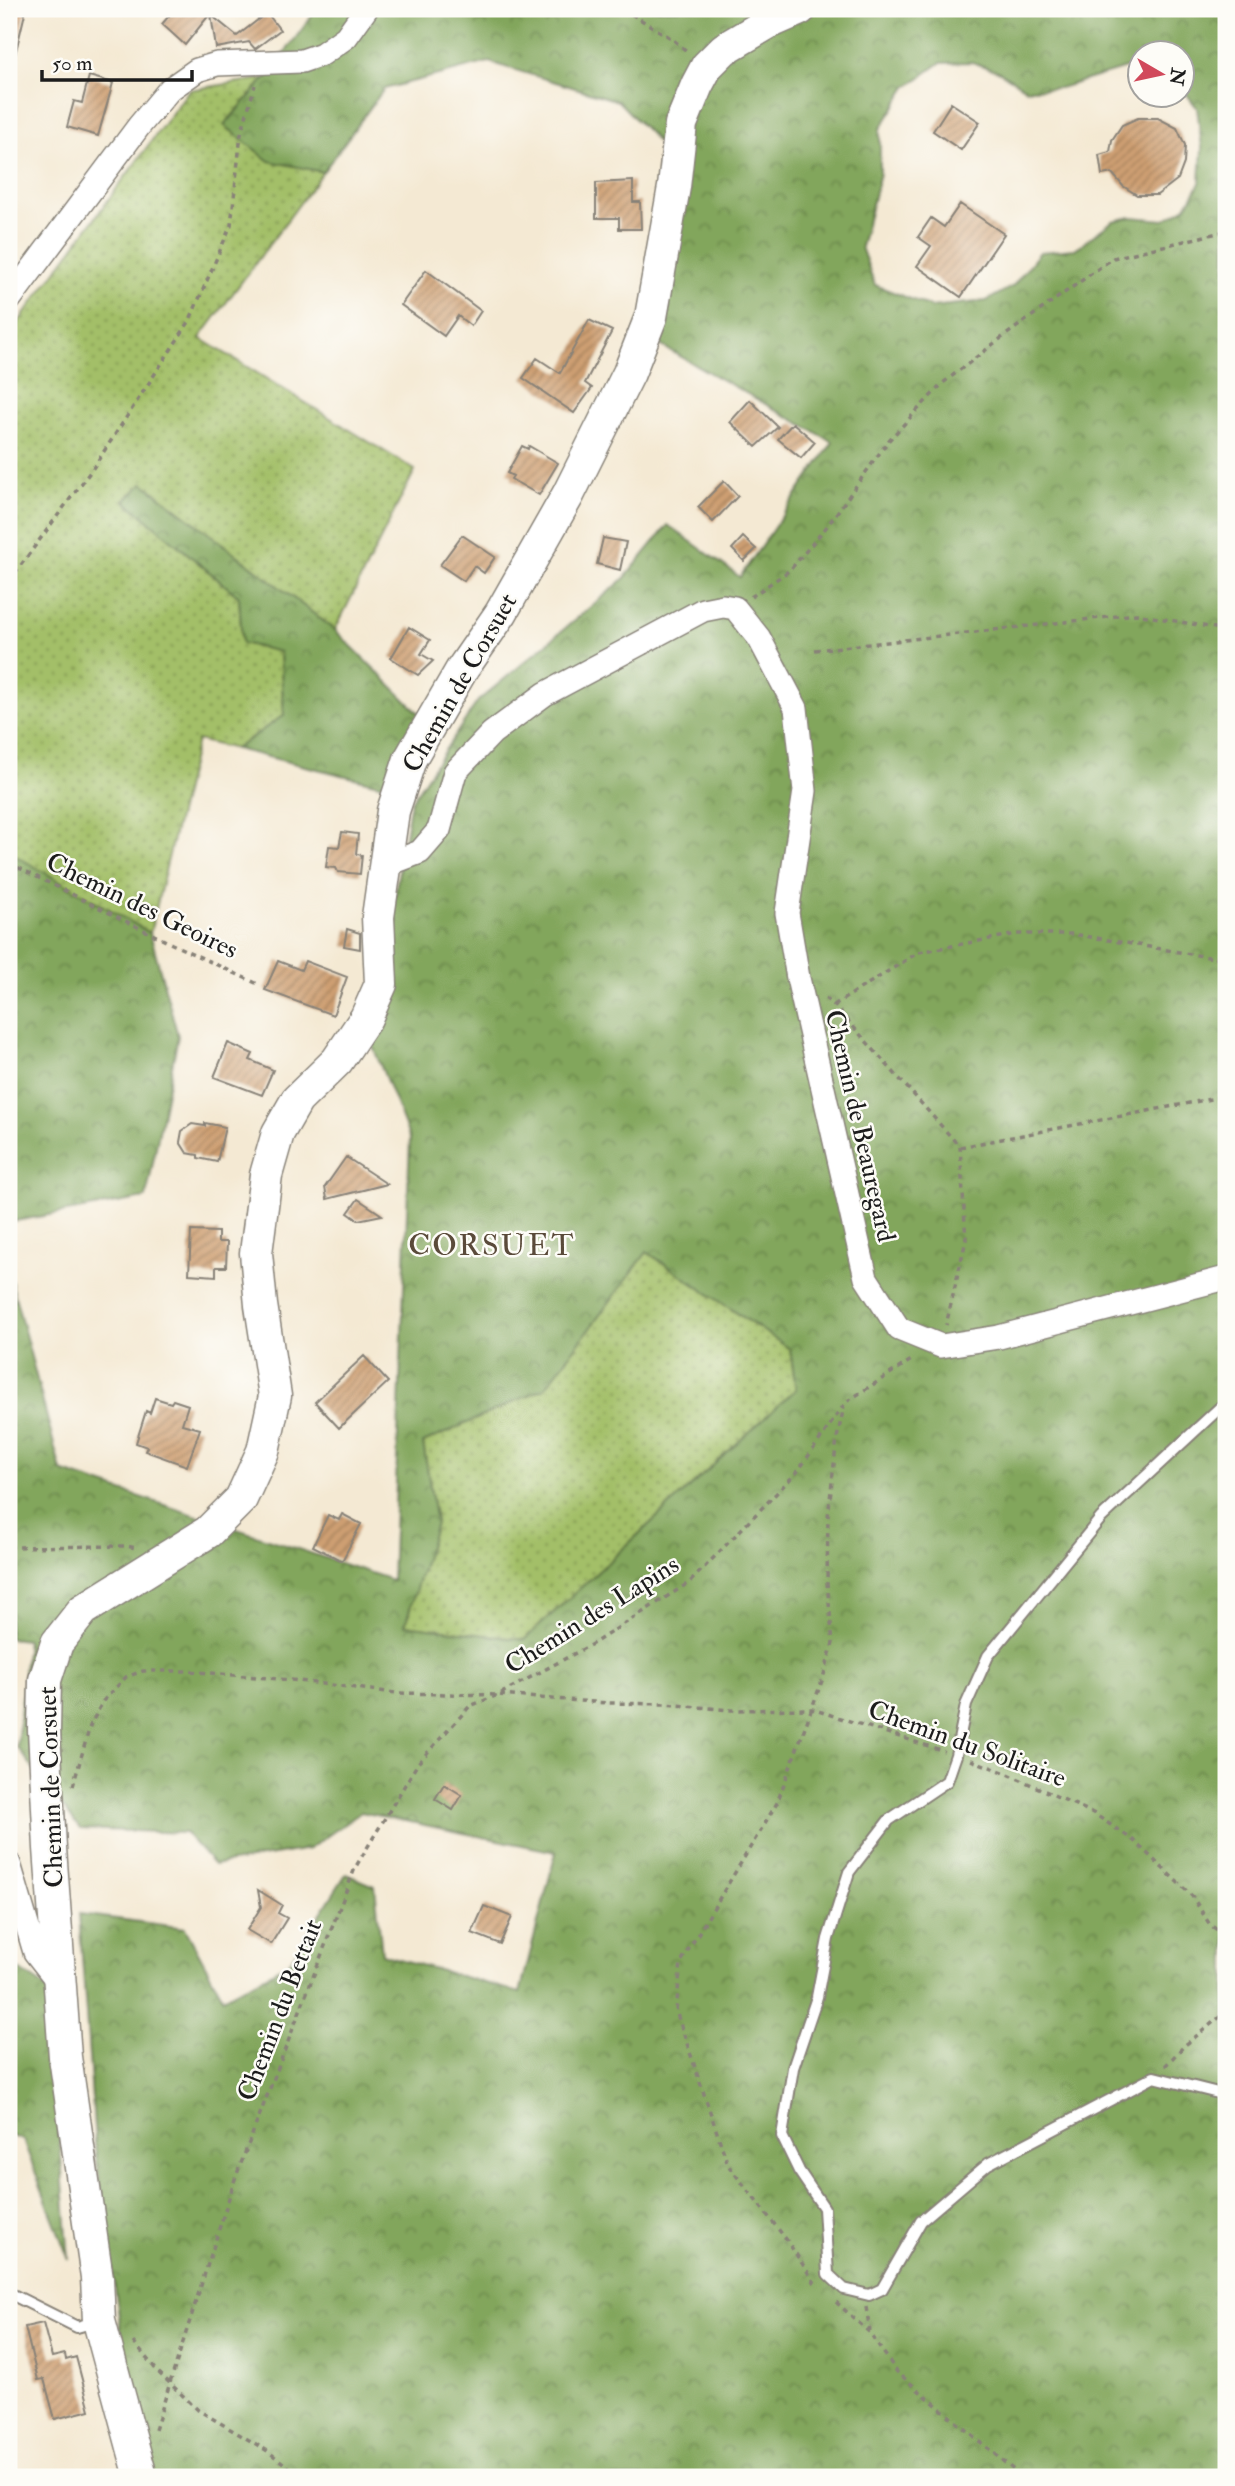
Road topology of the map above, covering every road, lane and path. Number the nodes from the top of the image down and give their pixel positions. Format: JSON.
{"nodes":[{"id":1,"x":366,"y":9,"type":"edge"},
{"id":2,"x":623,"y":9,"type":"edge"},
{"id":3,"x":800,"y":9,"type":"edge"},
{"id":4,"x":261,"y":62,"type":"junction"},
{"id":5,"x":707,"y":66,"type":"junction"},
{"id":6,"x":1226,"y":231,"type":"edge"},
{"id":7,"x":9,"y":300,"type":"edge"},
{"id":8,"x":9,"y":581,"type":"edge"},
{"id":9,"x":735,"y":608,"type":"junction"},
{"id":10,"x":1226,"y":630,"type":"edge"},
{"id":11,"x":815,"y":650,"type":"dead end"},
{"id":12,"x":9,"y":863,"type":"edge"},
{"id":13,"x":386,"y":865,"type":"junction"},
{"id":14,"x":1226,"y":960,"type":"edge"},
{"id":15,"x":799,"y":978,"type":"junction"},
{"id":16,"x":258,"y":984,"type":"dead end"},
{"id":17,"x":834,"y":1005,"type":"junction"},
{"id":18,"x":1226,"y":1096,"type":"edge"},
{"id":19,"x":960,"y":1147,"type":"junction"},
{"id":20,"x":1226,"y":1278,"type":"edge"},
{"id":21,"x":942,"y":1346,"type":"junction"},
{"id":22,"x":846,"y":1402,"type":"junction"},
{"id":23,"x":1226,"y":1402,"type":"edge"},
{"id":24,"x":9,"y":1547,"type":"edge"},
{"id":25,"x":162,"y":1563,"type":"junction"},
{"id":26,"x":498,"y":1695,"type":"junction"},
{"id":27,"x":811,"y":1709,"type":"junction"},
{"id":28,"x":956,"y":1755,"type":"junction"},
{"id":29,"x":70,"y":1796,"type":"dead end"},
{"id":30,"x":9,"y":1864,"type":"edge"},
{"id":31,"x":1226,"y":1936,"type":"edge"},
{"id":32,"x":60,"y":1983,"type":"junction"},
{"id":33,"x":1226,"y":2012,"type":"edge"},
{"id":34,"x":1154,"y":2077,"type":"junction"},
{"id":35,"x":1226,"y":2095,"type":"edge"},
{"id":36,"x":9,"y":2293,"type":"edge"},
{"id":37,"x":869,"y":2295,"type":"junction"},
{"id":38,"x":99,"y":2321,"type":"junction"},
{"id":39,"x":870,"y":2333,"type":"dead end"},
{"id":40,"x":141,"y":2477,"type":"edge"},
{"id":41,"x":302,"y":2477,"type":"edge"}],
"edges":[{"from":1,"to":4,"type":"street"},
{"from":2,"to":5,"type":"path"},
{"from":3,"to":5,"type":"street","name":"Chemin de Corsuet"},
{"from":4,"to":7,"type":"street"},
{"from":4,"to":8,"type":"path"},
{"from":5,"to":13,"type":"street","name":"Chemin de Corsuet"},
{"from":6,"to":9,"type":"path"},
{"from":9,"to":13,"type":"street"},
{"from":9,"to":15,"type":"street","name":"Chemin de Beauregard"},
{"from":10,"to":11,"type":"path"},
{"from":12,"to":16,"type":"path","name":"Chemin des Geoires"},
{"from":13,"to":25,"type":"street","name":"Chemin de Corsuet"},
{"from":14,"to":17,"type":"path"},
{"from":15,"to":17,"type":"path"},
{"from":15,"to":21,"type":"street","name":"Chemin de Beauregard"},
{"from":17,"to":19,"type":"path"},
{"from":18,"to":19,"type":"path"},
{"from":19,"to":21,"type":"path"},
{"from":20,"to":21,"type":"street"},
{"from":21,"to":22,"type":"path","name":"Chemin des Lapins"},
{"from":22,"to":26,"type":"path","name":"Chemin des Lapins"},
{"from":22,"to":27,"type":"path"},
{"from":23,"to":28,"type":"lane"},
{"from":24,"to":25,"type":"path"},
{"from":25,"to":32,"type":"street","name":"Chemin de Corsuet"},
{"from":26,"to":27,"type":"path","name":"Chemin du Solitaire"},
{"from":26,"to":29,"type":"path","name":"Chemin des Lapins"},
{"from":26,"to":41,"type":"path","name":"Chemin du Bettait"},
{"from":27,"to":28,"type":"path","name":"Chemin du Solitaire"},
{"from":28,"to":31,"type":"path","name":"Chemin du Solitaire"},
{"from":28,"to":37,"type":"lane"},
{"from":30,"to":32,"type":"street"},
{"from":32,"to":38,"type":"street","name":"Chemin de Corsuet"},
{"from":33,"to":34,"type":"path"},
{"from":34,"to":35,"type":"lane"},
{"from":34,"to":37,"type":"lane"},
{"from":36,"to":38,"type":"lane"},
{"from":37,"to":39,"type":"path"},
{"from":38,"to":40,"type":"street","name":"Chemin de Corsuet"}]}
